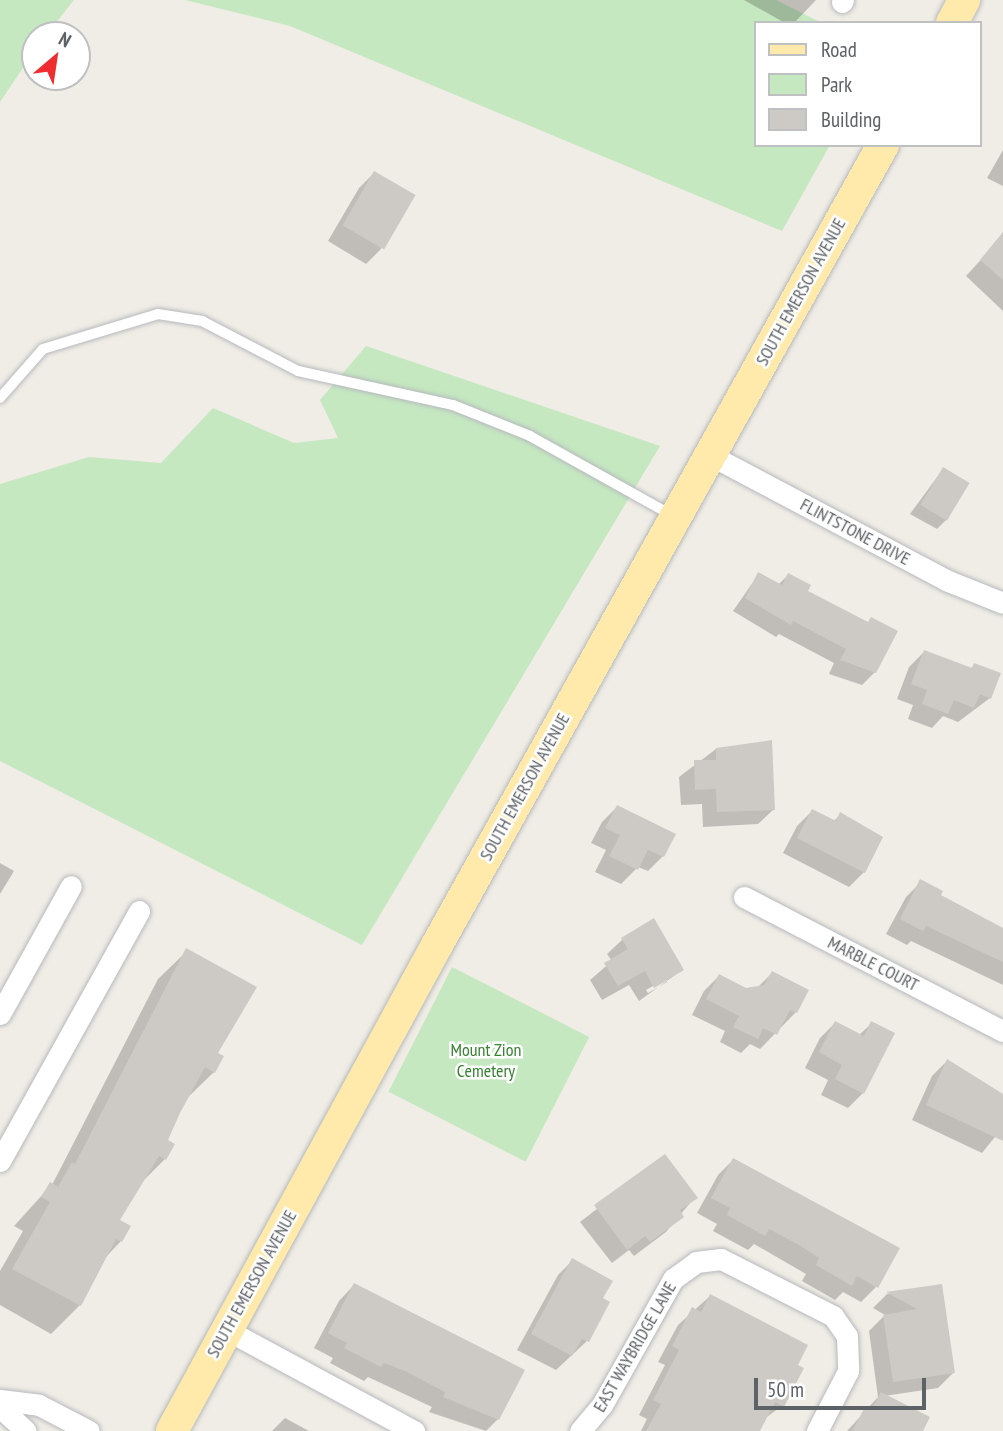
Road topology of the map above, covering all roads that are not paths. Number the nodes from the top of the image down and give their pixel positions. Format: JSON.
{"nodes":[{"id":1,"x":964,"y":0,"type":"edge"},
{"id":2,"x":953,"y":21,"type":"edge"},
{"id":3,"x":882,"y":147,"type":"edge"},
{"id":4,"x":0,"y":398,"type":"edge"},
{"id":5,"x":710,"y":455,"type":"junction"},
{"id":6,"x":676,"y":517,"type":"junction"},
{"id":7,"x":1003,"y":603,"type":"edge"},
{"id":8,"x":71,"y":886,"type":"dead end"},
{"id":9,"x":744,"y":897,"type":"dead end"},
{"id":10,"x":139,"y":911,"type":"dead end"},
{"id":11,"x":0,"y":1014,"type":"edge"},
{"id":12,"x":1003,"y":1031,"type":"edge"},
{"id":13,"x":0,"y":1161,"type":"edge"},
{"id":14,"x":228,"y":1330,"type":"junction"},
{"id":15,"x":0,"y":1400,"type":"edge"},
{"id":16,"x":0,"y":1408,"type":"edge"},
{"id":17,"x":387,"y":1426,"type":"edge"},
{"id":18,"x":26,"y":1431,"type":"edge"},
{"id":19,"x":89,"y":1431,"type":"edge"},
{"id":20,"x":172,"y":1431,"type":"edge"},
{"id":21,"x":414,"y":1431,"type":"edge"},
{"id":22,"x":580,"y":1431,"type":"edge"},
{"id":23,"x":817,"y":1431,"type":"edge"}],
"edges":[{"from":1,"to":2,"type":"main road"},
{"from":3,"to":5,"type":"main road","name":"SOUTH EMERSON AVENUE"},
{"from":4,"to":6,"type":"lane"},
{"from":5,"to":6,"type":"main road","name":"SOUTH EMERSON AVENUE"},
{"from":5,"to":7,"type":"street","name":"FLINTSTONE DRIVE"},
{"from":6,"to":14,"type":"main road","name":"SOUTH EMERSON AVENUE"},
{"from":8,"to":11,"type":"street"},
{"from":9,"to":12,"type":"street","name":"MARBLE COURT"},
{"from":10,"to":13,"type":"street"},
{"from":14,"to":17,"type":"street"},
{"from":14,"to":20,"type":"main road","name":"SOUTH EMERSON AVENUE"},
{"from":15,"to":19,"type":"street"},
{"from":16,"to":18,"type":"street"},
{"from":17,"to":21,"type":"street"},
{"from":22,"to":23,"type":"street","name":"EAST WAYBRIDGE LANE"}]}
